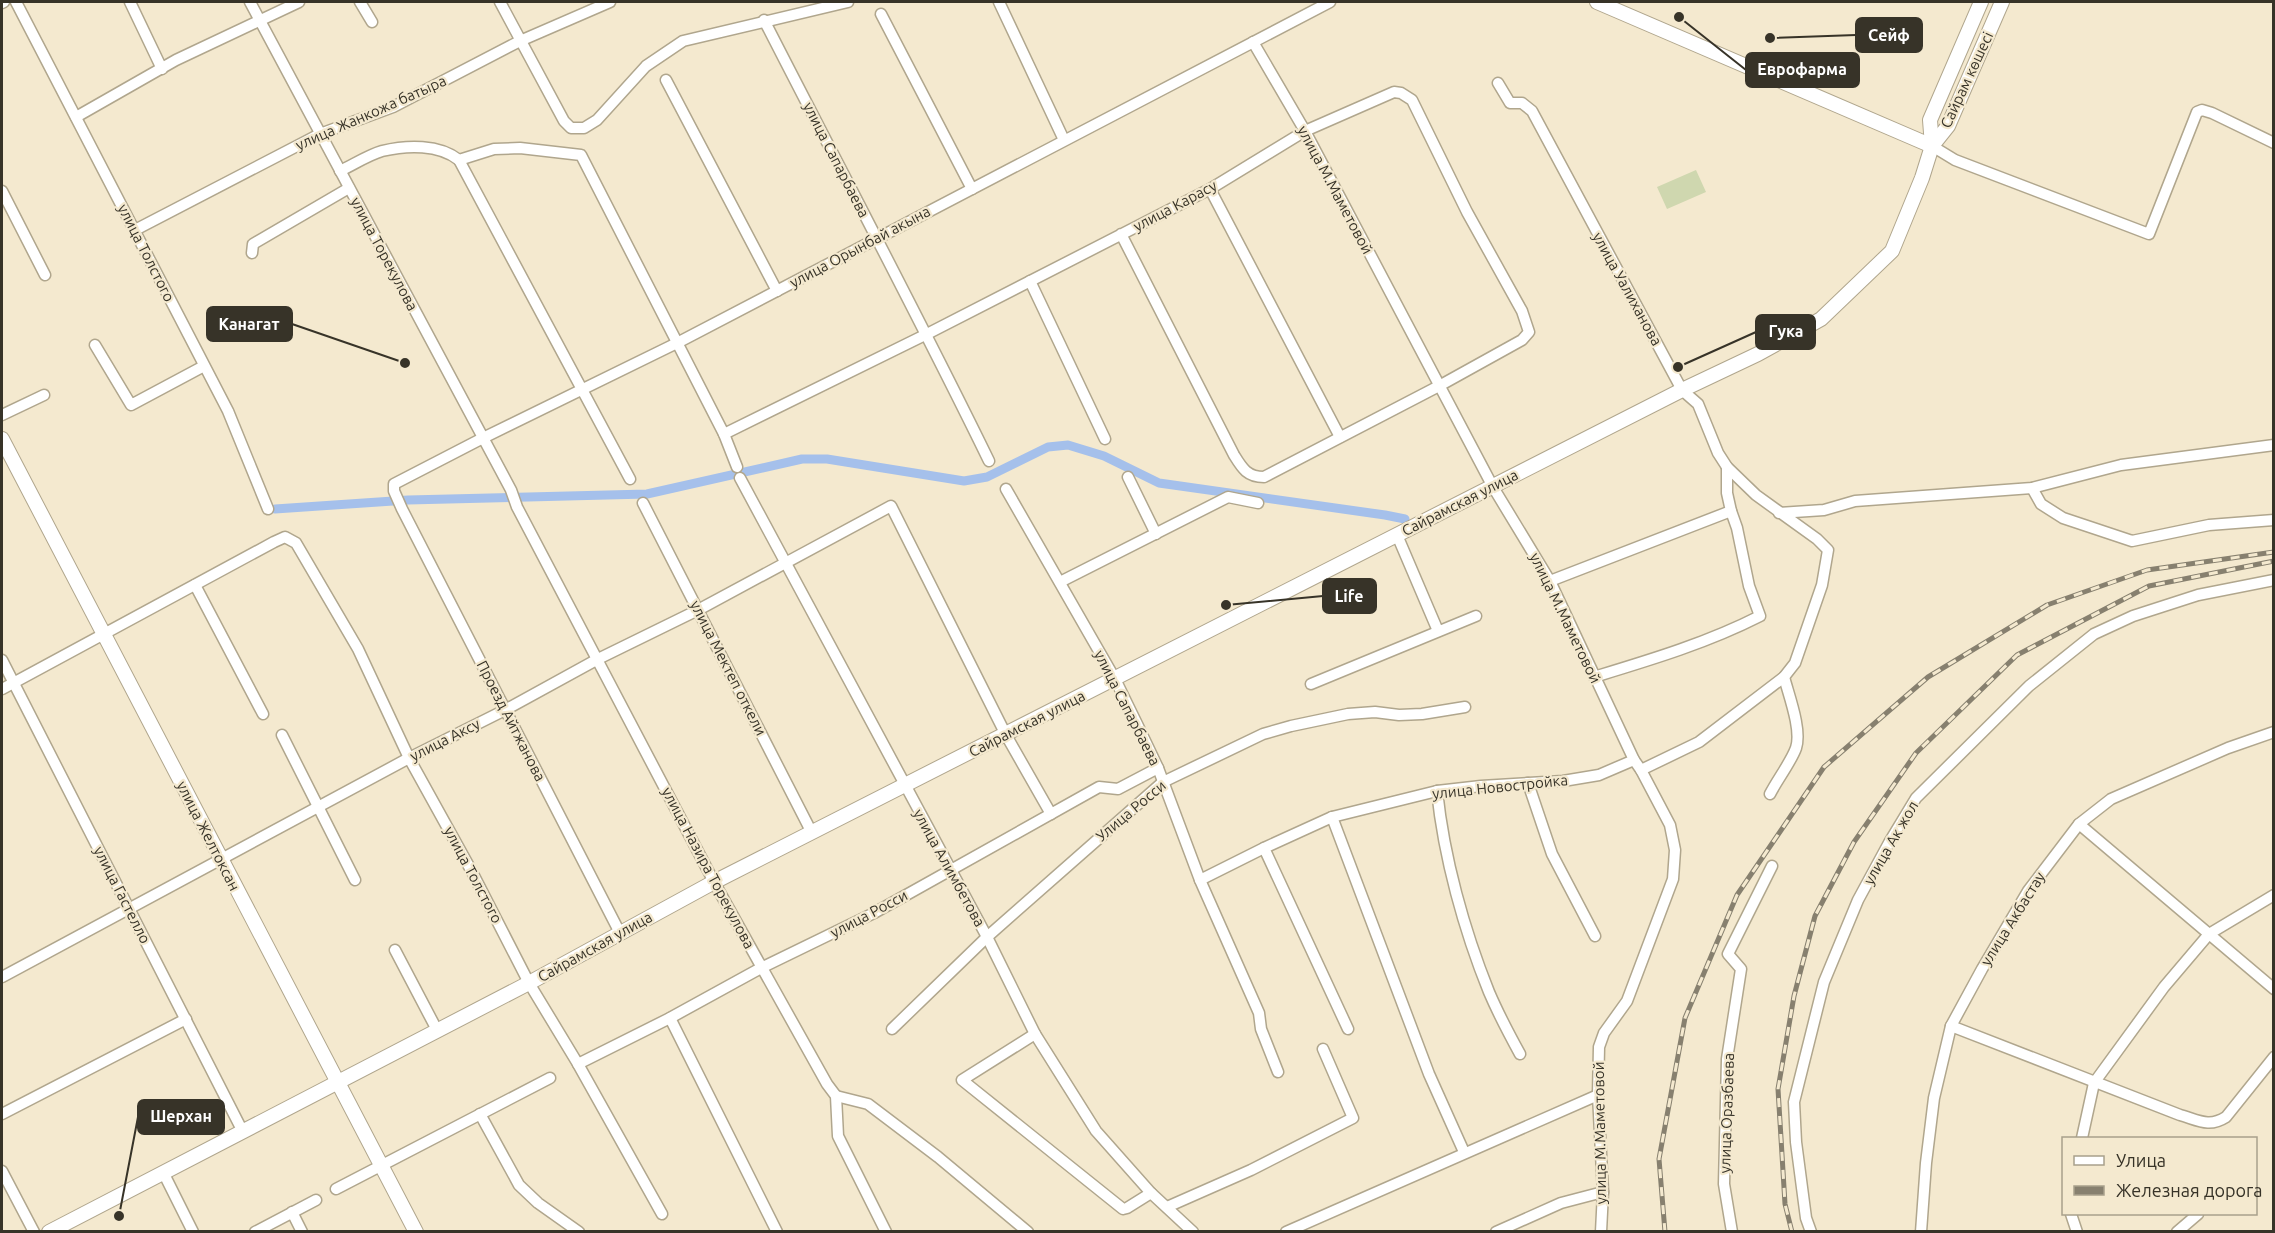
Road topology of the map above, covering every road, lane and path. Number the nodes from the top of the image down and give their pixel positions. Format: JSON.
{"nodes":[{"id":1,"x":16,"y":2,"type":"edge"},
{"id":2,"x":130,"y":2,"type":"edge"},
{"id":3,"x":249,"y":2,"type":"edge"},
{"id":4,"x":299,"y":2,"type":"edge"},
{"id":5,"x":360,"y":2,"type":"edge"},
{"id":6,"x":501,"y":2,"type":"edge"},
{"id":7,"x":610,"y":2,"type":"edge"},
{"id":8,"x":848,"y":2,"type":"edge"},
{"id":9,"x":999,"y":2,"type":"edge"},
{"id":10,"x":1330,"y":2,"type":"edge"},
{"id":11,"x":1597,"y":2,"type":"edge"},
{"id":12,"x":1981,"y":2,"type":"edge"},
{"id":13,"x":2002,"y":2,"type":"edge"},
{"id":14,"x":881,"y":14,"type":"dead end"},
{"id":15,"x":260,"y":20,"type":"junction"},
{"id":16,"x":764,"y":20,"type":"junction"},
{"id":17,"x":372,"y":22,"type":"dead end"},
{"id":18,"x":520,"y":41,"type":"junction"},
{"id":19,"x":1253,"y":42,"type":"junction"},
{"id":20,"x":162,"y":69,"type":"junction"},
{"id":21,"x":666,"y":80,"type":"dead end"},
{"id":22,"x":1498,"y":83,"type":"dead end"},
{"id":23,"x":76,"y":117,"type":"junction"},
{"id":24,"x":1305,"y":131,"type":"junction"},
{"id":25,"x":320,"y":134,"type":"junction"},
{"id":26,"x":1064,"y":140,"type":"junction"},
{"id":27,"x":2274,"y":143,"type":"edge"},
{"id":28,"x":1932,"y":146,"type":"junction"},
{"id":29,"x":459,"y":160,"type":"junction"},
{"id":30,"x":340,"y":171,"type":"junction"},
{"id":31,"x":349,"y":188,"type":"junction"},
{"id":32,"x":972,"y":189,"type":"junction"},
{"id":33,"x":1210,"y":189,"type":"junction"},
{"id":34,"x":2,"y":191,"type":"edge"},
{"id":35,"x":135,"y":230,"type":"junction"},
{"id":36,"x":1121,"y":234,"type":"junction"},
{"id":37,"x":876,"y":239,"type":"junction"},
{"id":38,"x":252,"y":253,"type":"dead end"},
{"id":39,"x":45,"y":275,"type":"dead end"},
{"id":40,"x":1030,"y":281,"type":"junction"},
{"id":41,"x":777,"y":291,"type":"junction"},
{"id":42,"x":927,"y":334,"type":"junction"},
{"id":43,"x":678,"y":342,"type":"junction"},
{"id":44,"x":95,"y":345,"type":"dead end"},
{"id":45,"x":204,"y":366,"type":"junction"},
{"id":46,"x":1439,"y":386,"type":"junction"},
{"id":47,"x":583,"y":389,"type":"junction"},
{"id":48,"x":1682,"y":390,"type":"junction"},
{"id":49,"x":44,"y":395,"type":"dead end"},
{"id":50,"x":2,"y":415,"type":"edge"},
{"id":51,"x":724,"y":434,"type":"junction"},
{"id":52,"x":1340,"y":437,"type":"junction"},
{"id":53,"x":483,"y":438,"type":"junction"},
{"id":54,"x":2,"y":439,"type":"edge"},
{"id":55,"x":1105,"y":439,"type":"dead end"},
{"id":56,"x":2274,"y":445,"type":"edge"},
{"id":57,"x":989,"y":461,"type":"dead end"},
{"id":58,"x":1727,"y":467,"type":"junction"},
{"id":59,"x":1128,"y":477,"type":"dead end"},
{"id":60,"x":630,"y":479,"type":"dead end"},
{"id":61,"x":1493,"y":487,"type":"junction"},
{"id":62,"x":2032,"y":488,"type":"junction"},
{"id":63,"x":1006,"y":489,"type":"dead end"},
{"id":64,"x":394,"y":491,"type":"joint"},
{"id":65,"x":643,"y":503,"type":"dead end"},
{"id":66,"x":1258,"y":503,"type":"dead end"},
{"id":67,"x":517,"y":507,"type":"joint"},
{"id":68,"x":268,"y":508,"type":"dead end"},
{"id":69,"x":1731,"y":511,"type":"junction"},
{"id":70,"x":1779,"y":513,"type":"junction"},
{"id":71,"x":2274,"y":520,"type":"edge"},
{"id":72,"x":1156,"y":534,"type":"junction"},
{"id":73,"x":1397,"y":535,"type":"junction"},
{"id":74,"x":785,"y":563,"type":"junction"},
{"id":75,"x":2274,"y":580,"type":"edge"},
{"id":76,"x":1550,"y":581,"type":"junction"},
{"id":77,"x":1060,"y":582,"type":"junction"},
{"id":78,"x":195,"y":585,"type":"junction"},
{"id":79,"x":698,"y":610,"type":"junction"},
{"id":80,"x":1476,"y":616,"type":"dead end"},
{"id":81,"x":1438,"y":631,"type":"junction"},
{"id":82,"x":104,"y":634,"type":"junction"},
{"id":83,"x":598,"y":659,"type":"junction"},
{"id":84,"x":2,"y":660,"type":"edge"},
{"id":85,"x":1594,"y":677,"type":"junction"},
{"id":86,"x":1784,"y":677,"type":"junction"},
{"id":87,"x":1115,"y":679,"type":"junction"},
{"id":88,"x":13,"y":683,"type":"junction"},
{"id":89,"x":1311,"y":684,"type":"dead end"},
{"id":90,"x":2,"y":689,"type":"edge"},
{"id":91,"x":1465,"y":707,"type":"dead end"},
{"id":92,"x":505,"y":710,"type":"junction"},
{"id":93,"x":263,"y":714,"type":"dead end"},
{"id":94,"x":2274,"y":732,"type":"edge"},
{"id":95,"x":282,"y":735,"type":"dead end"},
{"id":96,"x":1006,"y":735,"type":"junction"},
{"id":97,"x":409,"y":758,"type":"junction"},
{"id":98,"x":1634,"y":760,"type":"junction"},
{"id":99,"x":1158,"y":768,"type":"junction"},
{"id":100,"x":1641,"y":770,"type":"junction"},
{"id":101,"x":1163,"y":782,"type":"junction"},
{"id":102,"x":1528,"y":783,"type":"junction"},
{"id":103,"x":903,"y":785,"type":"junction"},
{"id":104,"x":1437,"y":791,"type":"junction"},
{"id":105,"x":1770,"y":794,"type":"dead end"},
{"id":106,"x":318,"y":807,"type":"junction"},
{"id":107,"x":1051,"y":814,"type":"junction"},
{"id":108,"x":1332,"y":818,"type":"junction"},
{"id":109,"x":2079,"y":824,"type":"junction"},
{"id":110,"x":812,"y":833,"type":"junction"},
{"id":111,"x":1264,"y":848,"type":"junction"},
{"id":112,"x":219,"y":858,"type":"junction"},
{"id":113,"x":1772,"y":866,"type":"dead end"},
{"id":114,"x":950,"y":870,"type":"junction"},
{"id":115,"x":355,"y":880,"type":"dead end"},
{"id":116,"x":1200,"y":880,"type":"junction"},
{"id":117,"x":714,"y":882,"type":"junction"},
{"id":118,"x":2274,"y":895,"type":"edge"},
{"id":119,"x":129,"y":908,"type":"junction"},
{"id":120,"x":620,"y":933,"type":"junction"},
{"id":121,"x":2209,"y":934,"type":"junction"},
{"id":122,"x":1595,"y":936,"type":"dead end"},
{"id":123,"x":987,"y":937,"type":"junction"},
{"id":124,"x":395,"y":950,"type":"dead end"},
{"id":125,"x":761,"y":968,"type":"junction"},
{"id":126,"x":2,"y":977,"type":"edge"},
{"id":127,"x":529,"y":983,"type":"junction"},
{"id":128,"x":2274,"y":989,"type":"edge"},
{"id":129,"x":670,"y":1018,"type":"junction"},
{"id":130,"x":186,"y":1019,"type":"junction"},
{"id":131,"x":1951,"y":1026,"type":"junction"},
{"id":132,"x":892,"y":1029,"type":"dead end"},
{"id":133,"x":1348,"y":1029,"type":"dead end"},
{"id":134,"x":437,"y":1030,"type":"junction"},
{"id":135,"x":1035,"y":1034,"type":"junction"},
{"id":136,"x":1323,"y":1048,"type":"dead end"},
{"id":137,"x":1520,"y":1054,"type":"dead end"},
{"id":138,"x":2274,"y":1057,"type":"edge"},
{"id":139,"x":578,"y":1064,"type":"junction"},
{"id":140,"x":1278,"y":1072,"type":"dead end"},
{"id":141,"x":550,"y":1078,"type":"dead end"},
{"id":142,"x":337,"y":1081,"type":"junction"},
{"id":143,"x":2094,"y":1083,"type":"junction"},
{"id":144,"x":1598,"y":1095,"type":"junction"},
{"id":145,"x":836,"y":1096,"type":"junction"},
{"id":146,"x":2,"y":1114,"type":"edge"},
{"id":147,"x":480,"y":1114,"type":"junction"},
{"id":148,"x":242,"y":1130,"type":"junction"},
{"id":149,"x":2082,"y":1137,"type":"edge"},
{"id":150,"x":1464,"y":1152,"type":"junction"},
{"id":151,"x":382,"y":1166,"type":"junction"},
{"id":152,"x":2,"y":1171,"type":"edge"},
{"id":153,"x":163,"y":1172,"type":"junction"},
{"id":154,"x":336,"y":1190,"type":"dead end"},
{"id":155,"x":1602,"y":1192,"type":"junction"},
{"id":156,"x":1151,"y":1193,"type":"junction"},
{"id":157,"x":316,"y":1200,"type":"dead end"},
{"id":158,"x":1167,"y":1207,"type":"junction"},
{"id":159,"x":292,"y":1212,"type":"junction"},
{"id":160,"x":662,"y":1214,"type":"dead end"},
{"id":161,"x":2071,"y":1215,"type":"edge"},
{"id":162,"x":2197,"y":1215,"type":"edge"},
{"id":163,"x":34,"y":1232,"type":"edge"},
{"id":164,"x":49,"y":1232,"type":"edge"},
{"id":165,"x":193,"y":1232,"type":"edge"},
{"id":166,"x":255,"y":1232,"type":"edge"},
{"id":167,"x":302,"y":1232,"type":"edge"},
{"id":168,"x":416,"y":1232,"type":"edge"},
{"id":169,"x":579,"y":1232,"type":"edge"},
{"id":170,"x":777,"y":1232,"type":"edge"},
{"id":171,"x":886,"y":1232,"type":"edge"},
{"id":172,"x":1028,"y":1232,"type":"edge"},
{"id":173,"x":1193,"y":1232,"type":"edge"},
{"id":174,"x":1286,"y":1232,"type":"edge"},
{"id":175,"x":1496,"y":1232,"type":"edge"},
{"id":176,"x":1601,"y":1232,"type":"edge"},
{"id":177,"x":1732,"y":1232,"type":"edge"},
{"id":178,"x":1811,"y":1232,"type":"edge"},
{"id":179,"x":1921,"y":1232,"type":"edge"},
{"id":180,"x":2077,"y":1232,"type":"edge"},
{"id":181,"x":2177,"y":1232,"type":"edge"}],
"edges":[{"from":1,"to":23,"type":"street","name":"улица Толстого"},
{"from":2,"to":20,"type":"street"},
{"from":3,"to":15,"type":"street","name":"улица Торекулова"},
{"from":4,"to":15,"type":"street"},
{"from":5,"to":17,"type":"street"},
{"from":6,"to":18,"type":"street"},
{"from":7,"to":18,"type":"street","name":"улица Жанкожа батыра"},
{"from":8,"to":16,"type":"street"},
{"from":9,"to":26,"type":"street"},
{"from":10,"to":19,"type":"street","name":"улица Орынбай акына"},
{"from":11,"to":28,"type":"main road"},
{"from":12,"to":28,"type":"main road","name":"Сайрам көшесі"},
{"from":13,"to":28,"type":"main road","name":"Сайрам көшесі"},
{"from":14,"to":32,"type":"street"},
{"from":15,"to":20,"type":"street"},
{"from":15,"to":25,"type":"street","name":"улица Торекулова"},
{"from":16,"to":18,"type":"street"},
{"from":16,"to":37,"type":"street","name":"улица Сапарбаева"},
{"from":18,"to":25,"type":"street","name":"улица Жанкожа батыра"},
{"from":19,"to":24,"type":"street","name":"улица М.Маметовой"},
{"from":19,"to":26,"type":"street","name":"улица Орынбай акына"},
{"from":20,"to":23,"type":"street"},
{"from":21,"to":41,"type":"street"},
{"from":22,"to":48,"type":"street","name":"улица Уалиханова"},
{"from":23,"to":35,"type":"street","name":"улица Толстого"},
{"from":24,"to":33,"type":"street","name":"улица Карасу"},
{"from":24,"to":46,"type":"street","name":"улица М.Маметовой"},
{"from":24,"to":46,"type":"street","name":"улица Карасу"},
{"from":25,"to":30,"type":"street","name":"улица Торекулова"},
{"from":25,"to":35,"type":"street","name":"улица Жанкожа батыра"},
{"from":26,"to":32,"type":"street","name":"улица Орынбай акына"},
{"from":27,"to":28,"type":"street"},
{"from":28,"to":48,"type":"main road","name":"Сайрамская улица"},
{"from":29,"to":30,"type":"street"},
{"from":29,"to":43,"type":"street","name":"улица Алимбетова"},
{"from":29,"to":47,"type":"street"},
{"from":30,"to":31,"type":"street","name":"улица Торекулова"},
{"from":31,"to":38,"type":"street"},
{"from":31,"to":53,"type":"street","name":"улица Торекулова"},
{"from":32,"to":37,"type":"street","name":"улица Орынбай акына"},
{"from":33,"to":36,"type":"street","name":"улица Карасу"},
{"from":33,"to":52,"type":"street"},
{"from":34,"to":39,"type":"street"},
{"from":35,"to":45,"type":"street","name":"улица Толстого"},
{"from":36,"to":40,"type":"street","name":"улица Карасу"},
{"from":36,"to":52,"type":"street"},
{"from":37,"to":41,"type":"street","name":"улица Орынбай акына"},
{"from":37,"to":42,"type":"street","name":"улица Сапарбаева"},
{"from":40,"to":42,"type":"street","name":"улица Карасу"},
{"from":40,"to":55,"type":"street"},
{"from":41,"to":43,"type":"street","name":"улица Орынбай акына"},
{"from":42,"to":51,"type":"street","name":"улица Карасу"},
{"from":42,"to":57,"type":"street","name":"улица Сапарбаева"},
{"from":43,"to":47,"type":"street","name":"улица Орынбай акына"},
{"from":43,"to":51,"type":"street","name":"улица Алимбетова"},
{"from":44,"to":45,"type":"street"},
{"from":45,"to":68,"type":"street","name":"улица Толстого"},
{"from":46,"to":52,"type":"street"},
{"from":46,"to":61,"type":"street","name":"улица М.Маметовой"},
{"from":47,"to":53,"type":"street","name":"улица Орынбай акына"},
{"from":47,"to":60,"type":"street"},
{"from":48,"to":58,"type":"street","name":"улица Уалиханова"},
{"from":48,"to":61,"type":"main road","name":"Сайрамская улица"},
{"from":49,"to":50,"type":"street"},
{"from":51,"to":74,"type":"street","name":"улица Алимбетова"},
{"from":53,"to":64,"type":"street","name":"улица Орынбай акына"},
{"from":53,"to":67,"type":"street","name":"улица Торекулова"},
{"from":54,"to":82,"type":"main road","name":"улица Желтоксан"},
{"from":56,"to":62,"type":"street"},
{"from":58,"to":69,"type":"street"},
{"from":58,"to":70,"type":"street","name":"улица Уалиханова"},
{"from":59,"to":72,"type":"street"},
{"from":61,"to":73,"type":"main road","name":"Сайрамская улица"},
{"from":61,"to":76,"type":"street","name":"улица М.Маметовой"},
{"from":62,"to":70,"type":"street"},
{"from":62,"to":71,"type":"street"},
{"from":63,"to":77,"type":"street","name":"улица Сапарбаева"},
{"from":64,"to":92,"type":"street","name":"Проезд Айтжанова"},
{"from":65,"to":79,"type":"street","name":"улица Мектеп откели"},
{"from":66,"to":72,"type":"street"},
{"from":67,"to":83,"type":"street","name":"улица Назира Торекулова"},
{"from":69,"to":76,"type":"street"},
{"from":69,"to":85,"type":"street"},
{"from":70,"to":86,"type":"street","name":"улица Уалиханова"},
{"from":72,"to":77,"type":"street"},
{"from":73,"to":81,"type":"street"},
{"from":73,"to":87,"type":"main road","name":"Сайрамская улица"},
{"from":74,"to":79,"type":"street","name":"улица Аксу"},
{"from":74,"to":96,"type":"street","name":"улица Аксу"},
{"from":74,"to":103,"type":"street","name":"улица Алимбетова"},
{"from":75,"to":178,"type":"street","name":"улица Ак жол"},
{"from":76,"to":85,"type":"street","name":"улица М.Маметовой"},
{"from":77,"to":87,"type":"street","name":"улица Сапарбаева"},
{"from":78,"to":82,"type":"street"},
{"from":78,"to":93,"type":"street"},
{"from":78,"to":97,"type":"street","name":"улица Толстого"},
{"from":79,"to":83,"type":"street","name":"улица Аксу"},
{"from":79,"to":110,"type":"street","name":"улица Мектеп откели"},
{"from":80,"to":81,"type":"street"},
{"from":81,"to":89,"type":"street"},
{"from":82,"to":88,"type":"street"},
{"from":82,"to":112,"type":"main road","name":"улица Желтоксан"},
{"from":83,"to":92,"type":"street","name":"улица Аксу"},
{"from":83,"to":117,"type":"street","name":"улица Назира Торекулова"},
{"from":84,"to":88,"type":"street","name":"улица Гастелло"},
{"from":85,"to":98,"type":"street","name":"улица М.Маметовой"},
{"from":86,"to":100,"type":"street","name":"улица Уалиханова"},
{"from":86,"to":105,"type":"street"},
{"from":87,"to":96,"type":"main road","name":"Сайрамская улица"},
{"from":87,"to":99,"type":"street","name":"улица Сапарбаева"},
{"from":88,"to":90,"type":"street"},
{"from":88,"to":119,"type":"street","name":"улица Гастелло"},
{"from":91,"to":101,"type":"street","name":"Улица Росси"},
{"from":92,"to":97,"type":"street","name":"улица Аксу"},
{"from":92,"to":120,"type":"street","name":"Проезд Айтжанова"},
{"from":94,"to":109,"type":"street","name":"улица Акбастау"},
{"from":95,"to":106,"type":"street"},
{"from":96,"to":103,"type":"main road","name":"Сайрамская улица"},
{"from":96,"to":107,"type":"street"},
{"from":97,"to":106,"type":"street","name":"улица Аксу"},
{"from":97,"to":127,"type":"street","name":"улица Толстого"},
{"from":98,"to":100,"type":"street","name":"улица М.Маметовой"},
{"from":98,"to":102,"type":"street","name":"улица Новостройка"},
{"from":99,"to":101,"type":"street","name":"улица Сапарбаева"},
{"from":99,"to":107,"type":"street","name":"улица Росси"},
{"from":100,"to":144,"type":"street","name":"улица М.Маметовой"},
{"from":101,"to":116,"type":"street","name":"улица Сапарбаева"},
{"from":101,"to":123,"type":"street","name":"Улица Росси"},
{"from":102,"to":104,"type":"street","name":"улица Новостройка"},
{"from":102,"to":122,"type":"street"},
{"from":103,"to":110,"type":"main road","name":"Сайрамская улица"},
{"from":103,"to":114,"type":"street","name":"улица Алимбетова"},
{"from":104,"to":108,"type":"street","name":"улица Новостройка"},
{"from":104,"to":137,"type":"street"},
{"from":106,"to":112,"type":"street","name":"улица Аксу"},
{"from":106,"to":115,"type":"street"},
{"from":107,"to":114,"type":"street","name":"улица Росси"},
{"from":108,"to":111,"type":"street","name":"улица Новостройка"},
{"from":108,"to":150,"type":"street"},
{"from":109,"to":121,"type":"street"},
{"from":109,"to":131,"type":"street","name":"улица Акбастау"},
{"from":110,"to":117,"type":"main road","name":"Сайрамская улица"},
{"from":111,"to":116,"type":"street","name":"улица Новостройка"},
{"from":111,"to":133,"type":"street"},
{"from":112,"to":119,"type":"street","name":"улица Аксу"},
{"from":112,"to":142,"type":"main road","name":"улица Желтоксан"},
{"from":113,"to":177,"type":"street","name":"улица Оразбаева"},
{"from":114,"to":123,"type":"street","name":"улица Алимбетова"},
{"from":114,"to":125,"type":"street","name":"улица Росси"},
{"from":116,"to":140,"type":"street","name":"улица Сапарбаева"},
{"from":117,"to":120,"type":"main road","name":"Сайрамская улица"},
{"from":117,"to":125,"type":"street","name":"улица Назира Торекулова"},
{"from":118,"to":121,"type":"street"},
{"from":119,"to":126,"type":"street","name":"улица Аксу"},
{"from":119,"to":130,"type":"street","name":"улица Гастелло"},
{"from":120,"to":127,"type":"main road","name":"Сайрамская улица"},
{"from":121,"to":128,"type":"street"},
{"from":121,"to":143,"type":"street"},
{"from":123,"to":132,"type":"street","name":"Улица Росси"},
{"from":123,"to":135,"type":"street","name":"улица Алимбетова"},
{"from":124,"to":134,"type":"street"},
{"from":125,"to":129,"type":"street","name":"улица Росси"},
{"from":125,"to":145,"type":"street","name":"улица Назира Торекулова"},
{"from":127,"to":134,"type":"main road","name":"Сайрамская улица"},
{"from":127,"to":139,"type":"street","name":"улица Толстого"},
{"from":129,"to":139,"type":"street","name":"улица Росси"},
{"from":129,"to":170,"type":"street"},
{"from":130,"to":146,"type":"street"},
{"from":130,"to":148,"type":"street","name":"улица Гастелло"},
{"from":131,"to":143,"type":"street"},
{"from":131,"to":179,"type":"street","name":"улица Акбастау"},
{"from":134,"to":142,"type":"main road","name":"Сайрамская улица"},
{"from":135,"to":156,"type":"street","name":"улица Алимбетова"},
{"from":135,"to":156,"type":"street"},
{"from":136,"to":158,"type":"street"},
{"from":138,"to":143,"type":"street"},
{"from":139,"to":160,"type":"street","name":"улица Толстого"},
{"from":141,"to":147,"type":"street"},
{"from":142,"to":148,"type":"main road","name":"Сайрамская улица"},
{"from":142,"to":151,"type":"main road","name":"улица Желтоксан"},
{"from":143,"to":149,"type":"street"},
{"from":144,"to":150,"type":"street"},
{"from":144,"to":155,"type":"street","name":"улица М.Маметовой"},
{"from":145,"to":171,"type":"street"},
{"from":145,"to":172,"type":"street"},
{"from":147,"to":151,"type":"street"},
{"from":147,"to":169,"type":"street"},
{"from":148,"to":153,"type":"main road","name":"Сайрамская улица"},
{"from":150,"to":174,"type":"street"},
{"from":151,"to":154,"type":"street"},
{"from":151,"to":168,"type":"main road","name":"улица Желтоксан"},
{"from":152,"to":163,"type":"street"},
{"from":153,"to":164,"type":"main road","name":"Сайрамская улица"},
{"from":153,"to":165,"type":"street"},
{"from":155,"to":175,"type":"street"},
{"from":155,"to":176,"type":"street","name":"улица М.Маметовой"},
{"from":156,"to":158,"type":"street","name":"улица Алимбетова"},
{"from":157,"to":159,"type":"street"},
{"from":158,"to":173,"type":"street","name":"улица Алимбетова"},
{"from":159,"to":166,"type":"street"},
{"from":159,"to":167,"type":"street"},
{"from":161,"to":180,"type":"street"},
{"from":162,"to":181,"type":"street"}]}
